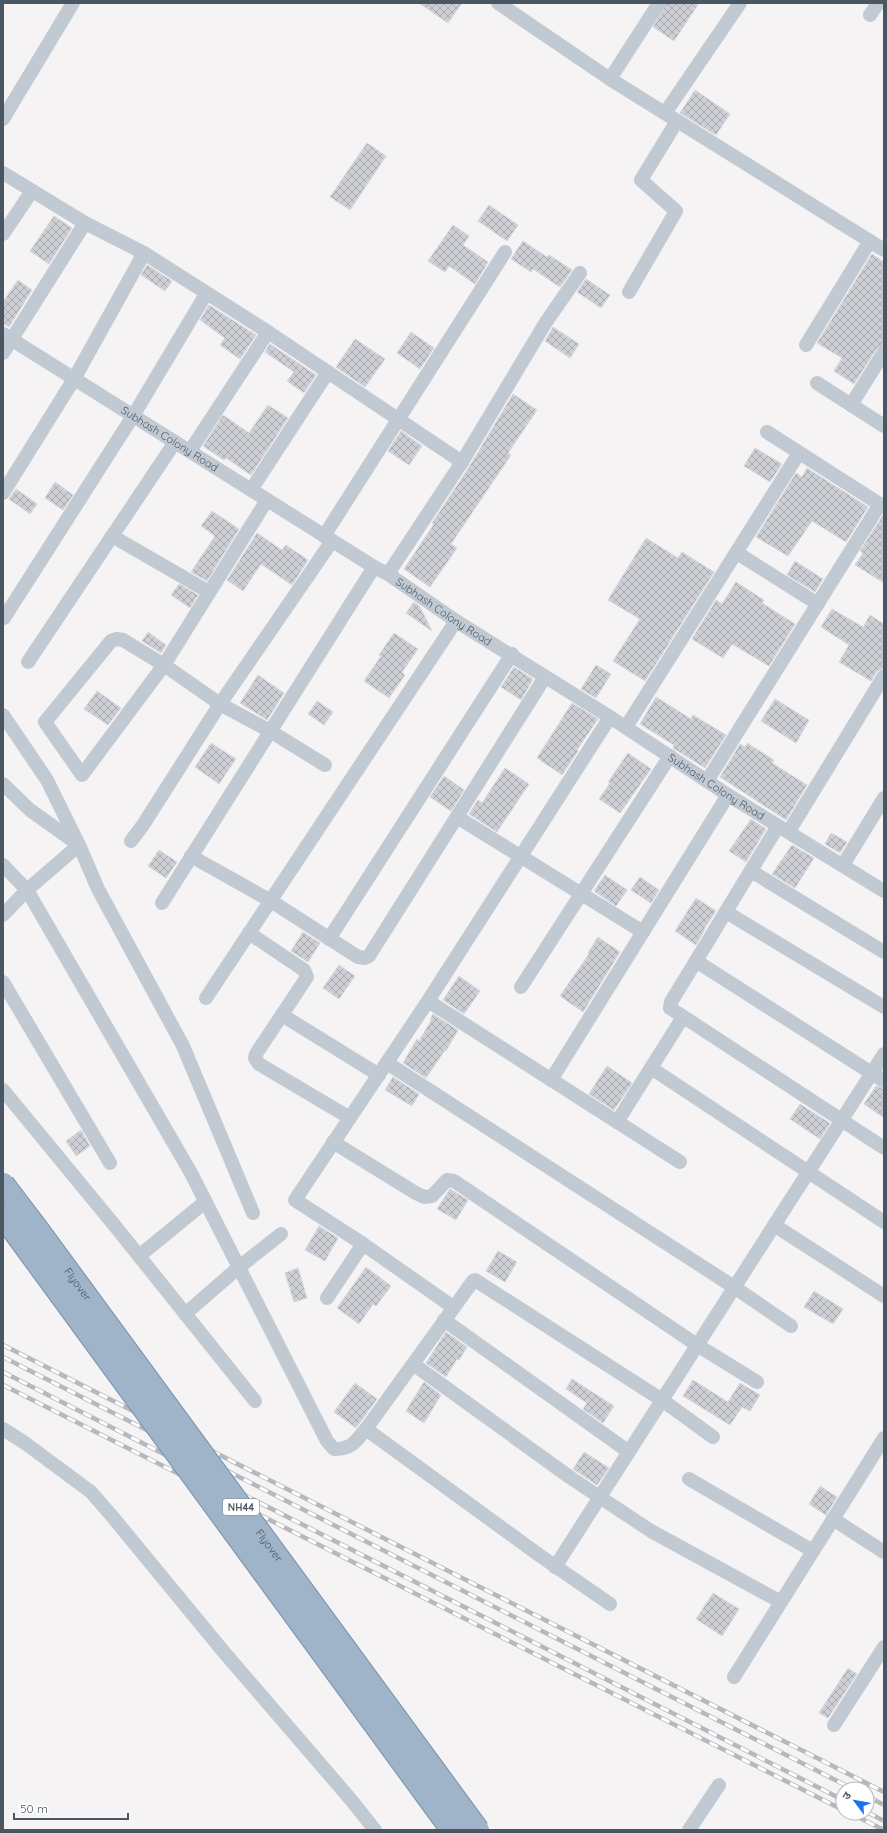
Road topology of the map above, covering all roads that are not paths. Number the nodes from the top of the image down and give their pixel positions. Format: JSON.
{"nodes":[{"id":1,"x":73,"y":3,"type":"edge"},
{"id":2,"x":498,"y":3,"type":"edge"},
{"id":3,"x":659,"y":3,"type":"edge"},
{"id":4,"x":740,"y":3,"type":"edge"},
{"id":5,"x":610,"y":79,"type":"junction"},
{"id":6,"x":665,"y":113,"type":"junction"},
{"id":7,"x":3,"y":118,"type":"edge"},
{"id":8,"x":677,"y":121,"type":"junction"},
{"id":9,"x":3,"y":173,"type":"edge"},
{"id":10,"x":32,"y":191,"type":"junction"},
{"id":11,"x":86,"y":223,"type":"junction"},
{"id":12,"x":3,"y":234,"type":"edge"},
{"id":13,"x":870,"y":241,"type":"junction"},
{"id":14,"x":884,"y":250,"type":"edge"},
{"id":15,"x":505,"y":252,"type":"dead end"},
{"id":16,"x":144,"y":253,"type":"junction"},
{"id":17,"x":580,"y":273,"type":"dead end"},
{"id":18,"x":629,"y":292,"type":"dead end"},
{"id":19,"x":206,"y":294,"type":"junction"},
{"id":20,"x":268,"y":332,"type":"junction"},
{"id":21,"x":7,"y":337,"type":"edge"},
{"id":22,"x":806,"y":345,"type":"dead end"},
{"id":23,"x":884,"y":352,"type":"edge"},
{"id":24,"x":3,"y":353,"type":"edge"},
{"id":25,"x":328,"y":372,"type":"junction"},
{"id":26,"x":74,"y":379,"type":"junction"},
{"id":27,"x":817,"y":383,"type":"dead end"},
{"id":28,"x":851,"y":405,"type":"junction"},
{"id":29,"x":133,"y":416,"type":"junction"},
{"id":30,"x":398,"y":419,"type":"junction"},
{"id":31,"x":884,"y":426,"type":"edge"},
{"id":32,"x":767,"y":432,"type":"dead end"},
{"id":33,"x":175,"y":442,"type":"junction"},
{"id":34,"x":190,"y":451,"type":"junction"},
{"id":35,"x":799,"y":453,"type":"junction"},
{"id":36,"x":462,"y":462,"type":"junction"},
{"id":37,"x":252,"y":490,"type":"junction"},
{"id":38,"x":3,"y":494,"type":"edge"},
{"id":39,"x":267,"y":500,"type":"junction"},
{"id":40,"x":882,"y":505,"type":"edge"},
{"id":41,"x":112,"y":536,"type":"junction"},
{"id":42,"x":328,"y":539,"type":"junction"},
{"id":43,"x":737,"y":553,"type":"junction"},
{"id":44,"x":374,"y":567,"type":"junction"},
{"id":45,"x":388,"y":574,"type":"junction"},
{"id":46,"x":209,"y":592,"type":"junction"},
{"id":47,"x":818,"y":604,"type":"junction"},
{"id":48,"x":4,"y":618,"type":"dead end"},
{"id":49,"x":456,"y":621,"type":"junction"},
{"id":50,"x":512,"y":654,"type":"junction"},
{"id":51,"x":28,"y":662,"type":"dead end"},
{"id":52,"x":164,"y":666,"type":"junction"},
{"id":53,"x":884,"y":676,"type":"edge"},
{"id":54,"x":545,"y":677,"type":"junction"},
{"id":55,"x":220,"y":704,"type":"junction"},
{"id":56,"x":3,"y":716,"type":"edge"},
{"id":57,"x":610,"y":716,"type":"junction"},
{"id":58,"x":626,"y":727,"type":"junction"},
{"id":59,"x":270,"y":731,"type":"junction"},
{"id":60,"x":670,"y":756,"type":"junction"},
{"id":61,"x":325,"y":765,"type":"dead end"},
{"id":62,"x":707,"y":781,"type":"junction"},
{"id":63,"x":3,"y":784,"type":"edge"},
{"id":64,"x":728,"y":794,"type":"junction"},
{"id":65,"x":884,"y":798,"type":"edge"},
{"id":66,"x":457,"y":817,"type":"junction"},
{"id":67,"x":784,"y":828,"type":"junction"},
{"id":68,"x":131,"y":841,"type":"dead end"},
{"id":69,"x":78,"y":845,"type":"junction"},
{"id":70,"x":521,"y":855,"type":"junction"},
{"id":71,"x":191,"y":856,"type":"junction"},
{"id":72,"x":3,"y":865,"type":"edge"},
{"id":73,"x":843,"y":865,"type":"junction"},
{"id":74,"x":751,"y":871,"type":"junction"},
{"id":75,"x":27,"y":890,"type":"junction"},
{"id":76,"x":884,"y":891,"type":"edge"},
{"id":77,"x":582,"y":893,"type":"junction"},
{"id":78,"x":270,"y":900,"type":"junction"},
{"id":79,"x":162,"y":903,"type":"dead end"},
{"id":80,"x":726,"y":912,"type":"junction"},
{"id":81,"x":3,"y":916,"type":"edge"},
{"id":82,"x":643,"y":932,"type":"junction"},
{"id":83,"x":249,"y":933,"type":"junction"},
{"id":84,"x":328,"y":939,"type":"junction"},
{"id":85,"x":884,"y":952,"type":"edge"},
{"id":86,"x":696,"y":961,"type":"junction"},
{"id":87,"x":3,"y":982,"type":"edge"},
{"id":88,"x":521,"y":987,"type":"dead end"},
{"id":89,"x":206,"y":998,"type":"dead end"},
{"id":90,"x":428,"y":1001,"type":"junction"},
{"id":91,"x":884,"y":1007,"type":"edge"},
{"id":92,"x":282,"y":1015,"type":"junction"},
{"id":93,"x":683,"y":1017,"type":"junction"},
{"id":94,"x":884,"y":1054,"type":"edge"},
{"id":95,"x":387,"y":1063,"type":"junction"},
{"id":96,"x":651,"y":1068,"type":"junction"},
{"id":97,"x":872,"y":1073,"type":"junction"},
{"id":98,"x":378,"y":1075,"type":"junction"},
{"id":99,"x":551,"y":1080,"type":"junction"},
{"id":100,"x":884,"y":1081,"type":"edge"},
{"id":101,"x":3,"y":1090,"type":"edge"},
{"id":102,"x":350,"y":1118,"type":"junction"},
{"id":103,"x":842,"y":1120,"type":"junction"},
{"id":104,"x":617,"y":1122,"type":"junction"},
{"id":105,"x":333,"y":1142,"type":"junction"},
{"id":106,"x":884,"y":1148,"type":"edge"},
{"id":107,"x":680,"y":1162,"type":"dead end"},
{"id":108,"x":110,"y":1163,"type":"dead end"},
{"id":109,"x":808,"y":1172,"type":"junction"},
{"id":110,"x":3,"y":1184,"type":"edge"},
{"id":111,"x":206,"y":1202,"type":"junction"},
{"id":112,"x":253,"y":1212,"type":"dead end"},
{"id":113,"x":3,"y":1216,"type":"edge"},
{"id":114,"x":884,"y":1222,"type":"edge"},
{"id":115,"x":774,"y":1225,"type":"junction"},
{"id":116,"x":281,"y":1234,"type":"dead end"},
{"id":117,"x":363,"y":1244,"type":"junction"},
{"id":118,"x":139,"y":1256,"type":"junction"},
{"id":119,"x":238,"y":1268,"type":"junction"},
{"id":120,"x":734,"y":1287,"type":"junction"},
{"id":121,"x":884,"y":1296,"type":"edge"},
{"id":122,"x":327,"y":1298,"type":"dead end"},
{"id":123,"x":453,"y":1307,"type":"junction"},
{"id":124,"x":185,"y":1314,"type":"junction"},
{"id":125,"x":444,"y":1320,"type":"junction"},
{"id":126,"x":791,"y":1326,"type":"dead end"},
{"id":127,"x":697,"y":1346,"type":"junction"},
{"id":128,"x":413,"y":1364,"type":"junction"},
{"id":129,"x":757,"y":1382,"type":"dead end"},
{"id":130,"x":662,"y":1400,"type":"junction"},
{"id":131,"x":255,"y":1401,"type":"dead end"},
{"id":132,"x":3,"y":1429,"type":"edge"},
{"id":133,"x":366,"y":1429,"type":"junction"},
{"id":134,"x":714,"y":1437,"type":"dead end"},
{"id":135,"x":884,"y":1438,"type":"edge"},
{"id":136,"x":629,"y":1452,"type":"junction"},
{"id":137,"x":689,"y":1478,"type":"dead end"},
{"id":138,"x":600,"y":1497,"type":"junction"},
{"id":139,"x":833,"y":1519,"type":"junction"},
{"id":140,"x":813,"y":1551,"type":"junction"},
{"id":141,"x":884,"y":1552,"type":"edge"},
{"id":142,"x":555,"y":1567,"type":"junction"},
{"id":143,"x":781,"y":1602,"type":"junction"},
{"id":144,"x":610,"y":1604,"type":"dead end"},
{"id":145,"x":884,"y":1647,"type":"edge"},
{"id":146,"x":734,"y":1677,"type":"dead end"},
{"id":147,"x":834,"y":1725,"type":"dead end"},
{"id":148,"x":719,"y":1785,"type":"dead end"},
{"id":149,"x":375,"y":1830,"type":"edge"},
{"id":150,"x":452,"y":1830,"type":"edge"},
{"id":151,"x":478,"y":1830,"type":"edge"},
{"id":152,"x":689,"y":1830,"type":"edge"}],
"edges":[{"from":1,"to":7,"type":"street"},
{"from":2,"to":5,"type":"street"},
{"from":3,"to":5,"type":"street"},
{"from":4,"to":6,"type":"street"},
{"from":5,"to":6,"type":"street"},
{"from":6,"to":8,"type":"street"},
{"from":8,"to":13,"type":"street"},
{"from":8,"to":18,"type":"street"},
{"from":9,"to":10,"type":"street"},
{"from":10,"to":11,"type":"street"},
{"from":10,"to":12,"type":"street"},
{"from":11,"to":16,"type":"street"},
{"from":11,"to":21,"type":"street"},
{"from":13,"to":14,"type":"street"},
{"from":13,"to":22,"type":"street"},
{"from":15,"to":30,"type":"street"},
{"from":16,"to":19,"type":"street"},
{"from":16,"to":26,"type":"street"},
{"from":17,"to":36,"type":"street"},
{"from":19,"to":20,"type":"street"},
{"from":19,"to":29,"type":"street"},
{"from":20,"to":25,"type":"street"},
{"from":20,"to":34,"type":"street"},
{"from":21,"to":24,"type":"street"},
{"from":21,"to":26,"type":"street","name":"Subhash Colony Road"},
{"from":23,"to":28,"type":"street"},
{"from":25,"to":30,"type":"street"},
{"from":25,"to":37,"type":"street"},
{"from":26,"to":29,"type":"street","name":"Subhash Colony Road"},
{"from":26,"to":38,"type":"street"},
{"from":27,"to":28,"type":"street"},
{"from":28,"to":31,"type":"street"},
{"from":29,"to":33,"type":"street","name":"Subhash Colony Road"},
{"from":29,"to":48,"type":"street"},
{"from":30,"to":36,"type":"street"},
{"from":30,"to":42,"type":"street"},
{"from":32,"to":35,"type":"street"},
{"from":33,"to":34,"type":"street","name":"Subhash Colony Road"},
{"from":33,"to":41,"type":"street"},
{"from":34,"to":37,"type":"street","name":"Subhash Colony Road"},
{"from":35,"to":40,"type":"street"},
{"from":35,"to":43,"type":"street"},
{"from":36,"to":45,"type":"street"},
{"from":37,"to":39,"type":"street","name":"Subhash Colony Road"},
{"from":39,"to":42,"type":"street","name":"Subhash Colony Road"},
{"from":39,"to":46,"type":"street"},
{"from":40,"to":47,"type":"street"},
{"from":41,"to":46,"type":"street"},
{"from":41,"to":51,"type":"street"},
{"from":42,"to":44,"type":"street","name":"Subhash Colony Road"},
{"from":42,"to":55,"type":"street"},
{"from":43,"to":47,"type":"street"},
{"from":43,"to":58,"type":"street"},
{"from":44,"to":45,"type":"street","name":"Subhash Colony Road"},
{"from":44,"to":59,"type":"street"},
{"from":45,"to":49,"type":"street","name":"Subhash Colony Road"},
{"from":46,"to":52,"type":"street"},
{"from":47,"to":62,"type":"street"},
{"from":49,"to":50,"type":"street","name":"Subhash Colony Road"},
{"from":49,"to":78,"type":"street"},
{"from":50,"to":54,"type":"street","name":"Subhash Colony Road"},
{"from":50,"to":84,"type":"street"},
{"from":52,"to":52,"type":"street"},
{"from":52,"to":55,"type":"street"},
{"from":53,"to":67,"type":"street"},
{"from":54,"to":57,"type":"street","name":"Subhash Colony Road"},
{"from":54,"to":66,"type":"street"},
{"from":55,"to":59,"type":"street"},
{"from":55,"to":68,"type":"street"},
{"from":56,"to":69,"type":"street"},
{"from":57,"to":58,"type":"street","name":"Subhash Colony Road"},
{"from":57,"to":70,"type":"street"},
{"from":58,"to":60,"type":"street","name":"Subhash Colony Road"},
{"from":59,"to":61,"type":"street"},
{"from":59,"to":71,"type":"street"},
{"from":60,"to":62,"type":"street","name":"Subhash Colony Road"},
{"from":60,"to":77,"type":"street"},
{"from":62,"to":64,"type":"street","name":"Subhash Colony Road"},
{"from":63,"to":69,"type":"street"},
{"from":64,"to":67,"type":"street","name":"Subhash Colony Road"},
{"from":64,"to":82,"type":"street"},
{"from":65,"to":73,"type":"street"},
{"from":66,"to":70,"type":"street"},
{"from":66,"to":84,"type":"street"},
{"from":67,"to":73,"type":"street","name":"Subhash Colony Road"},
{"from":67,"to":74,"type":"street"},
{"from":69,"to":75,"type":"street"},
{"from":69,"to":112,"type":"street"},
{"from":70,"to":77,"type":"street"},
{"from":70,"to":90,"type":"street"},
{"from":71,"to":78,"type":"street"},
{"from":71,"to":79,"type":"street"},
{"from":72,"to":75,"type":"street"},
{"from":73,"to":76,"type":"street","name":"Subhash Colony Road"},
{"from":74,"to":80,"type":"street"},
{"from":74,"to":85,"type":"street"},
{"from":75,"to":81,"type":"street"},
{"from":75,"to":111,"type":"street"},
{"from":77,"to":82,"type":"street"},
{"from":77,"to":88,"type":"street"},
{"from":78,"to":83,"type":"street"},
{"from":78,"to":84,"type":"street"},
{"from":80,"to":86,"type":"street"},
{"from":80,"to":91,"type":"street"},
{"from":82,"to":99,"type":"street"},
{"from":83,"to":89,"type":"street"},
{"from":83,"to":92,"type":"street"},
{"from":86,"to":93,"type":"street"},
{"from":86,"to":97,"type":"street"},
{"from":87,"to":108,"type":"street"},
{"from":90,"to":95,"type":"street"},
{"from":90,"to":99,"type":"street"},
{"from":92,"to":98,"type":"street"},
{"from":92,"to":102,"type":"street"},
{"from":93,"to":96,"type":"street"},
{"from":93,"to":103,"type":"street"},
{"from":94,"to":97,"type":"street"},
{"from":95,"to":98,"type":"street"},
{"from":95,"to":120,"type":"street"},
{"from":96,"to":104,"type":"street"},
{"from":96,"to":109,"type":"street"},
{"from":97,"to":100,"type":"street"},
{"from":97,"to":103,"type":"street"},
{"from":98,"to":102,"type":"street"},
{"from":99,"to":104,"type":"street"},
{"from":101,"to":118,"type":"street"},
{"from":102,"to":105,"type":"street"},
{"from":103,"to":106,"type":"street"},
{"from":103,"to":109,"type":"street"},
{"from":104,"to":107,"type":"street"},
{"from":105,"to":117,"type":"street"},
{"from":105,"to":127,"type":"street"},
{"from":109,"to":114,"type":"street"},
{"from":109,"to":115,"type":"street"},
{"from":110,"to":151,"type":"highway","name":"Flyover","number":"NH44","bridge":true},
{"from":111,"to":118,"type":"street"},
{"from":111,"to":119,"type":"street"},
{"from":113,"to":150,"type":"highway","name":"Flyover","number":"NH44","bridge":true},
{"from":115,"to":120,"type":"street"},
{"from":115,"to":121,"type":"street"},
{"from":116,"to":119,"type":"street"},
{"from":117,"to":122,"type":"street"},
{"from":117,"to":123,"type":"street"},
{"from":118,"to":124,"type":"street"},
{"from":119,"to":124,"type":"street"},
{"from":119,"to":133,"type":"street"},
{"from":120,"to":126,"type":"street"},
{"from":120,"to":127,"type":"street"},
{"from":123,"to":125,"type":"street"},
{"from":123,"to":130,"type":"street"},
{"from":124,"to":131,"type":"street"},
{"from":125,"to":128,"type":"street"},
{"from":125,"to":136,"type":"street"},
{"from":127,"to":129,"type":"street"},
{"from":127,"to":130,"type":"street"},
{"from":128,"to":133,"type":"street"},
{"from":128,"to":138,"type":"street"},
{"from":130,"to":134,"type":"street"},
{"from":130,"to":136,"type":"street"},
{"from":132,"to":149,"type":"street"},
{"from":133,"to":142,"type":"street"},
{"from":135,"to":139,"type":"street"},
{"from":136,"to":138,"type":"street"},
{"from":137,"to":140,"type":"street"},
{"from":138,"to":142,"type":"street"},
{"from":138,"to":143,"type":"street"},
{"from":139,"to":140,"type":"street"},
{"from":139,"to":141,"type":"street"},
{"from":140,"to":143,"type":"street"},
{"from":142,"to":144,"type":"street"},
{"from":143,"to":146,"type":"street"},
{"from":145,"to":147,"type":"street"},
{"from":148,"to":152,"type":"street"}]}
